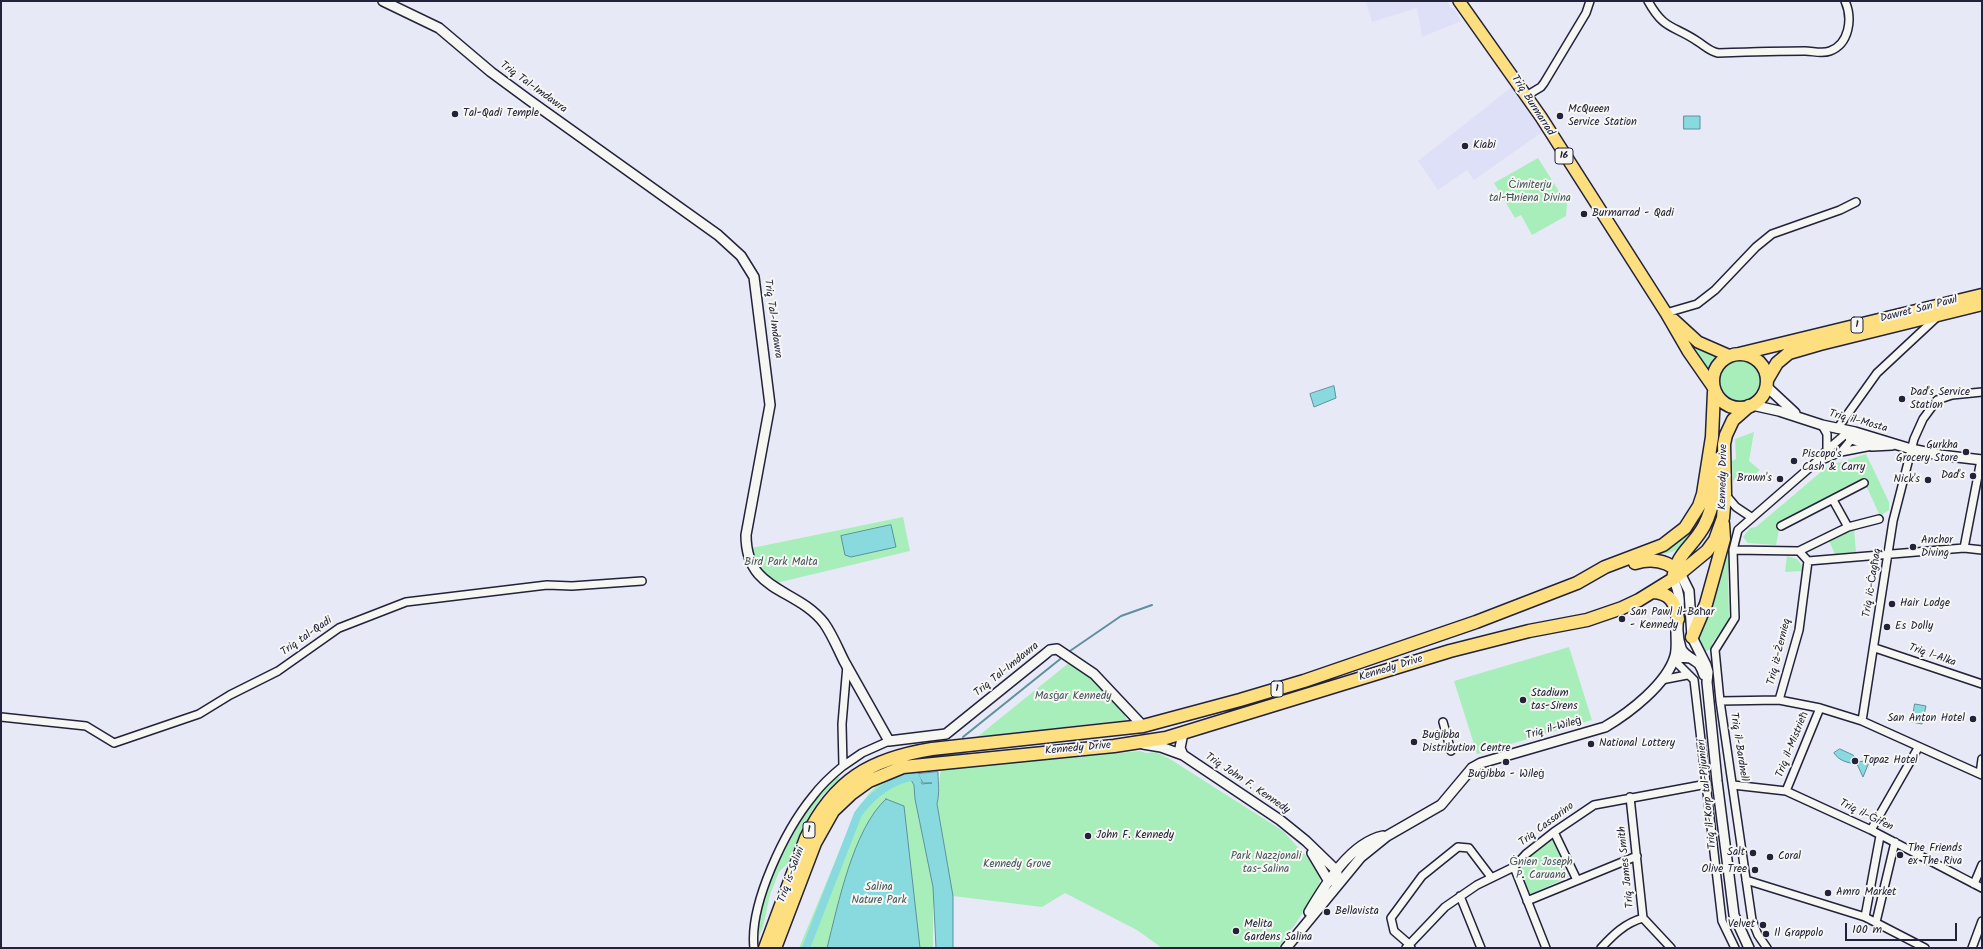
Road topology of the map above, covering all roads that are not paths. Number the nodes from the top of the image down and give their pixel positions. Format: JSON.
{"nodes":[{"id":1,"x":383,"y":1,"type":"edge"},
{"id":2,"x":1459,"y":1,"type":"edge"},
{"id":3,"x":1590,"y":1,"type":"edge"},
{"id":4,"x":1648,"y":1,"type":"edge"},
{"id":5,"x":1845,"y":1,"type":"edge"},
{"id":6,"x":1526,"y":96,"type":"junction"},
{"id":7,"x":1856,"y":202,"type":"dead end"},
{"id":8,"x":1982,"y":295,"type":"edge"},
{"id":9,"x":1982,"y":304,"type":"edge"},
{"id":10,"x":1666,"y":313,"type":"junction"},
{"id":11,"x":1941,"y":314,"type":"junction"},
{"id":12,"x":1735,"y":355,"type":"junction"},
{"id":13,"x":1766,"y":383,"type":"junction"},
{"id":14,"x":1714,"y":389,"type":"junction"},
{"id":15,"x":1982,"y":392,"type":"edge"},
{"id":16,"x":1751,"y":406,"type":"junction"},
{"id":17,"x":1799,"y":416,"type":"junction"},
{"id":18,"x":1822,"y":425,"type":"junction"},
{"id":19,"x":1837,"y":429,"type":"junction"},
{"id":20,"x":1848,"y":432,"type":"junction"},
{"id":21,"x":1712,"y":437,"type":"junction"},
{"id":22,"x":1895,"y":445,"type":"junction"},
{"id":23,"x":1872,"y":446,"type":"junction"},
{"id":24,"x":1911,"y":449,"type":"junction"},
{"id":25,"x":1827,"y":450,"type":"junction"},
{"id":26,"x":1841,"y":452,"type":"junction"},
{"id":27,"x":1981,"y":460,"type":"edge"},
{"id":28,"x":1814,"y":463,"type":"junction"},
{"id":29,"x":1980,"y":473,"type":"edge"},
{"id":30,"x":1864,"y":484,"type":"dead end"},
{"id":31,"x":1725,"y":494,"type":"junction"},
{"id":32,"x":1833,"y":500,"type":"junction"},
{"id":33,"x":1751,"y":517,"type":"junction"},
{"id":34,"x":1723,"y":518,"type":"junction"},
{"id":35,"x":1879,"y":518,"type":"dead end"},
{"id":36,"x":1781,"y":526,"type":"dead end"},
{"id":37,"x":1848,"y":527,"type":"junction"},
{"id":38,"x":1964,"y":548,"type":"junction"},
{"id":39,"x":1733,"y":550,"type":"junction"},
{"id":40,"x":1982,"y":550,"type":"edge"},
{"id":41,"x":1799,"y":551,"type":"junction"},
{"id":42,"x":1889,"y":555,"type":"junction"},
{"id":43,"x":1808,"y":561,"type":"junction"},
{"id":44,"x":1676,"y":573,"type":"junction"},
{"id":45,"x":642,"y":580,"type":"dead end"},
{"id":46,"x":1561,"y":590,"type":"junction"},
{"id":47,"x":1653,"y":592,"type":"junction"},
{"id":48,"x":1678,"y":619,"type":"junction"},
{"id":49,"x":1692,"y":637,"type":"junction"},
{"id":50,"x":1875,"y":648,"type":"junction"},
{"id":51,"x":1676,"y":656,"type":"junction"},
{"id":52,"x":847,"y":665,"type":"junction"},
{"id":53,"x":1687,"y":675,"type":"junction"},
{"id":54,"x":1661,"y":680,"type":"junction"},
{"id":55,"x":1707,"y":682,"type":"junction"},
{"id":56,"x":1982,"y":684,"type":"edge"},
{"id":57,"x":1779,"y":700,"type":"junction"},
{"id":58,"x":1720,"y":701,"type":"junction"},
{"id":59,"x":1820,"y":708,"type":"junction"},
{"id":60,"x":1,"y":717,"type":"edge"},
{"id":61,"x":1862,"y":721,"type":"junction"},
{"id":62,"x":1442,"y":722,"type":"dead end"},
{"id":63,"x":1143,"y":726,"type":"junction"},
{"id":64,"x":1183,"y":733,"type":"junction"},
{"id":65,"x":889,"y":741,"type":"junction"},
{"id":66,"x":1140,"y":743,"type":"junction"},
{"id":67,"x":1918,"y":748,"type":"junction"},
{"id":68,"x":1451,"y":751,"type":"dead end"},
{"id":69,"x":904,"y":753,"type":"joint"},
{"id":70,"x":1183,"y":755,"type":"junction"},
{"id":71,"x":1982,"y":759,"type":"edge"},
{"id":72,"x":843,"y":766,"type":"junction"},
{"id":73,"x":903,"y":767,"type":"joint"},
{"id":74,"x":1981,"y":775,"type":"edge"},
{"id":75,"x":1707,"y":784,"type":"junction"},
{"id":76,"x":1733,"y":785,"type":"junction"},
{"id":77,"x":1786,"y":791,"type":"junction"},
{"id":78,"x":1630,"y":797,"type":"junction"},
{"id":79,"x":1871,"y":830,"type":"junction"},
{"id":80,"x":1554,"y":832,"type":"junction"},
{"id":81,"x":1387,"y":836,"type":"junction"},
{"id":82,"x":1880,"y":836,"type":"junction"},
{"id":83,"x":1895,"y":842,"type":"junction"},
{"id":84,"x":1637,"y":856,"type":"junction"},
{"id":85,"x":1982,"y":865,"type":"edge"},
{"id":86,"x":1514,"y":867,"type":"junction"},
{"id":87,"x":1491,"y":877,"type":"junction"},
{"id":88,"x":1334,"y":879,"type":"junction"},
{"id":89,"x":1577,"y":880,"type":"junction"},
{"id":90,"x":1746,"y":880,"type":"junction"},
{"id":91,"x":1974,"y":884,"type":"junction"},
{"id":92,"x":1982,"y":888,"type":"edge"},
{"id":93,"x":1460,"y":896,"type":"junction"},
{"id":94,"x":1527,"y":901,"type":"junction"},
{"id":95,"x":1865,"y":917,"type":"junction"},
{"id":96,"x":1643,"y":918,"type":"junction"},
{"id":97,"x":1982,"y":921,"type":"edge"},
{"id":98,"x":1876,"y":922,"type":"junction"},
{"id":99,"x":1409,"y":947,"type":"edge"},
{"id":100,"x":754,"y":948,"type":"edge"},
{"id":101,"x":764,"y":948,"type":"edge"},
{"id":102,"x":775,"y":948,"type":"edge"},
{"id":103,"x":1286,"y":948,"type":"edge"},
{"id":104,"x":1481,"y":948,"type":"edge"},
{"id":105,"x":1546,"y":948,"type":"edge"},
{"id":106,"x":1601,"y":948,"type":"edge"},
{"id":107,"x":1671,"y":948,"type":"edge"},
{"id":108,"x":1735,"y":948,"type":"edge"},
{"id":109,"x":1749,"y":948,"type":"edge"},
{"id":110,"x":1767,"y":948,"type":"edge"},
{"id":111,"x":1925,"y":948,"type":"edge"},
{"id":112,"x":1972,"y":948,"type":"edge"}],
"edges":[{"from":1,"to":52,"type":"street","name":"Triq Tal-Imdawra"},
{"from":2,"to":6,"type":"main road","name":"Triq Burmarrad","number":"16"},
{"from":3,"to":6,"type":"street"},
{"from":4,"to":5,"type":"street"},
{"from":6,"to":10,"type":"main road","name":"Triq Burmarrad","number":"16"},
{"from":7,"to":10,"type":"street"},
{"from":8,"to":12,"type":"highway","name":"Dawret San Pawl","number":"1"},
{"from":9,"to":11,"type":"highway","name":"Dawret San Pawl","number":"1"},
{"from":10,"to":12,"type":"main road","name":"Triq Burmarrad","number":"16"},
{"from":10,"to":14,"type":"main road","name":"Triq Burmarrad","number":"16"},
{"from":11,"to":13,"type":"highway","name":"Dawret San Pawl","number":"1"},
{"from":11,"to":19,"type":"street"},
{"from":12,"to":13,"type":"highway"},
{"from":12,"to":14,"type":"highway","number":"1"},
{"from":13,"to":16,"type":"highway","number":"1"},
{"from":13,"to":17,"type":"street","name":"Triq il-Mosta"},
{"from":14,"to":16,"type":"highway"},
{"from":14,"to":21,"type":"highway","name":"Kennedy Drive","number":"1"},
{"from":15,"to":24,"type":"street","name":"Triq iċ-Ċagħaq"},
{"from":16,"to":17,"type":"street","name":"Triq il-Mosta"},
{"from":16,"to":31,"type":"highway","name":"Kennedy Drive","number":"1"},
{"from":17,"to":18,"type":"street","name":"Triq il-Mosta"},
{"from":18,"to":19,"type":"street","name":"Triq il-Mosta"},
{"from":18,"to":25,"type":"street"},
{"from":19,"to":20,"type":"street","name":"Triq il-Mosta"},
{"from":20,"to":22,"type":"street","name":"Triq il-Mosta"},
{"from":20,"to":23,"type":"street"},
{"from":20,"to":25,"type":"street"},
{"from":20,"to":26,"type":"street"},
{"from":21,"to":44,"type":"highway"},
{"from":21,"to":46,"type":"highway","name":"Kennedy Drive","number":"1"},
{"from":22,"to":23,"type":"street"},
{"from":22,"to":24,"type":"street","name":"Triq il-Mosta"},
{"from":23,"to":26,"type":"street"},
{"from":24,"to":27,"type":"street","name":"Triq il-Mosta"},
{"from":24,"to":42,"type":"street","name":"Triq iċ-Ċagħaq"},
{"from":25,"to":28,"type":"street"},
{"from":26,"to":28,"type":"street"},
{"from":27,"to":29,"type":"street"},
{"from":28,"to":33,"type":"street","name":"Triq il-Bardnell"},
{"from":29,"to":38,"type":"street"},
{"from":30,"to":32,"type":"street"},
{"from":31,"to":33,"type":"street"},
{"from":31,"to":34,"type":"highway","name":"Kennedy Drive","number":"1"},
{"from":32,"to":36,"type":"street"},
{"from":32,"to":37,"type":"street"},
{"from":33,"to":39,"type":"street","name":"Triq il-Bardnell"},
{"from":34,"to":44,"type":"highway","name":"Kennedy Drive","number":"1"},
{"from":34,"to":49,"type":"highway"},
{"from":35,"to":37,"type":"street"},
{"from":37,"to":41,"type":"street"},
{"from":38,"to":40,"type":"street"},
{"from":38,"to":42,"type":"street"},
{"from":39,"to":41,"type":"street"},
{"from":39,"to":58,"type":"street","name":"Triq il-Bardnell"},
{"from":41,"to":43,"type":"street"},
{"from":42,"to":43,"type":"street"},
{"from":42,"to":50,"type":"street","name":"Triq iċ-Ċagħaq"},
{"from":43,"to":57,"type":"street","name":"Triq iż-Żernieq"},
{"from":44,"to":46,"type":"highway"},
{"from":44,"to":47,"type":"highway","name":"Kennedy Drive","number":"1"},
{"from":44,"to":48,"type":"street"},
{"from":44,"to":49,"type":"street"},
{"from":45,"to":60,"type":"street","name":"Triq tal-Qadi"},
{"from":46,"to":63,"type":"highway","name":"Kennedy Drive","number":"1"},
{"from":47,"to":48,"type":"highway"},
{"from":47,"to":64,"type":"highway","name":"Kennedy Drive","number":"1"},
{"from":48,"to":51,"type":"street"},
{"from":49,"to":51,"type":"street","name":"Triq il-Wileġ"},
{"from":49,"to":55,"type":"street","name":"Triq il-Korp tal-Pijunieri"},
{"from":50,"to":56,"type":"street","name":"Triq l-Alka"},
{"from":50,"to":61,"type":"street","name":"Triq iċ-Ċagħaq"},
{"from":51,"to":53,"type":"street"},
{"from":51,"to":54,"type":"street","name":"Triq il-Wileġ"},
{"from":51,"to":55,"type":"street","name":"Triq il-Korp tal-Pijunieri"},
{"from":52,"to":65,"type":"street","name":"Triq Tal-Imdawra"},
{"from":52,"to":72,"type":"street"},
{"from":53,"to":54,"type":"street"},
{"from":53,"to":75,"type":"street"},
{"from":54,"to":81,"type":"street","name":"Triq il-Wileġ"},
{"from":55,"to":109,"type":"street","name":"Triq il-Korp tal-Pijunieri"},
{"from":57,"to":58,"type":"street"},
{"from":57,"to":59,"type":"street"},
{"from":58,"to":76,"type":"street","name":"Triq il-Bardnell"},
{"from":59,"to":61,"type":"street"},
{"from":59,"to":77,"type":"street","name":"Triq il-Mistrieħ"},
{"from":61,"to":67,"type":"street"},
{"from":62,"to":68,"type":"street"},
{"from":63,"to":65,"type":"street","name":"Triq Tal-Imdawra"},
{"from":63,"to":69,"type":"highway","name":"Kennedy Drive","number":"1"},
{"from":64,"to":66,"type":"highway","name":"Kennedy Drive","number":"1"},
{"from":64,"to":70,"type":"street"},
{"from":65,"to":72,"type":"street","name":"Triq Tal-Imdawra"},
{"from":66,"to":70,"type":"street","name":"Triq John F. Kennedy"},
{"from":66,"to":73,"type":"highway","name":"Kennedy Drive","number":"1"},
{"from":67,"to":74,"type":"street"},
{"from":67,"to":79,"type":"street"},
{"from":69,"to":101,"type":"highway","name":"Triq is-Salini","number":"1"},
{"from":70,"to":88,"type":"street","name":"Triq John F. Kennedy"},
{"from":71,"to":74,"type":"street"},
{"from":72,"to":100,"type":"street","name":"Triq Tal-Imdawra"},
{"from":73,"to":102,"type":"highway","name":"Triq is-Salini","number":"1"},
{"from":75,"to":78,"type":"street","name":"Triq Cassarino"},
{"from":75,"to":108,"type":"street"},
{"from":76,"to":77,"type":"street","name":"Triq il-Ġifen"},
{"from":76,"to":90,"type":"street","name":"Triq il-Bardnell"},
{"from":77,"to":79,"type":"street","name":"Triq il-Ġifen"},
{"from":78,"to":80,"type":"street","name":"Triq Cassarino"},
{"from":78,"to":84,"type":"street","name":"Triq James Smith"},
{"from":79,"to":82,"type":"street","name":"Triq il-Ġifen"},
{"from":80,"to":86,"type":"street","name":"Triq Cassarino"},
{"from":80,"to":89,"type":"street"},
{"from":81,"to":88,"type":"street","name":"Triq il-Wileġ"},
{"from":81,"to":88,"type":"street","name":"Triq il-Wileġ"},
{"from":82,"to":83,"type":"street","name":"Triq il-Ġifen"},
{"from":82,"to":95,"type":"street"},
{"from":83,"to":91,"type":"street","name":"Triq il-Ġifen"},
{"from":83,"to":98,"type":"street"},
{"from":84,"to":89,"type":"street"},
{"from":84,"to":96,"type":"street","name":"Triq James Smith"},
{"from":85,"to":91,"type":"street"},
{"from":86,"to":87,"type":"street","name":"Triq Cassarino"},
{"from":86,"to":94,"type":"street"},
{"from":87,"to":93,"type":"street","name":"Triq Cassarino"},
{"from":87,"to":99,"type":"street"},
{"from":88,"to":103,"type":"street","name":"Triq il-Wileġ"},
{"from":89,"to":94,"type":"street"},
{"from":90,"to":95,"type":"street"},
{"from":90,"to":110,"type":"street","name":"Triq il-Bardnell"},
{"from":91,"to":92,"type":"street","name":"Triq il-Ġifen"},
{"from":93,"to":99,"type":"street","name":"Triq Cassarino"},
{"from":93,"to":104,"type":"street"},
{"from":94,"to":105,"type":"street"},
{"from":95,"to":98,"type":"street"},
{"from":96,"to":106,"type":"street"},
{"from":96,"to":107,"type":"street","name":"Triq James Smith"},
{"from":97,"to":112,"type":"street"},
{"from":98,"to":111,"type":"street"}]}
